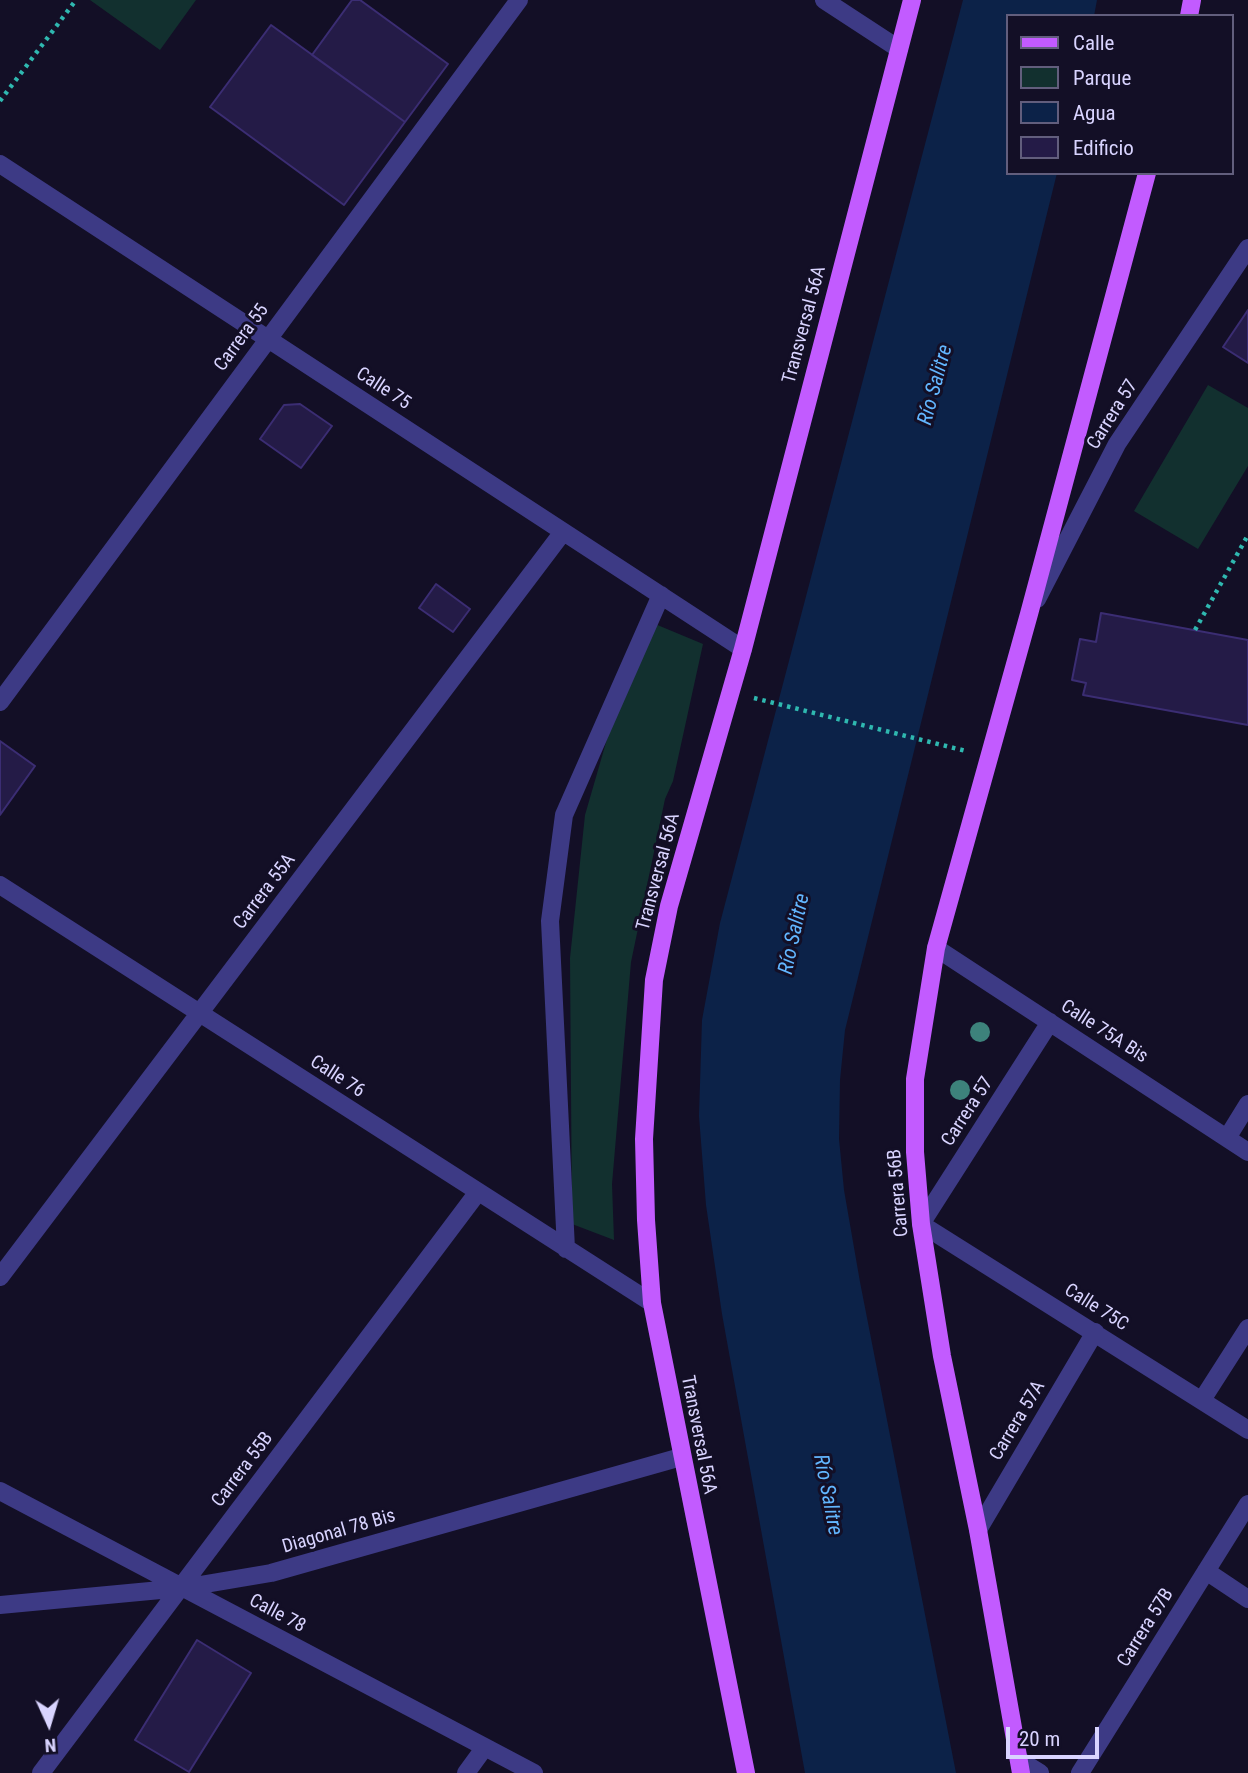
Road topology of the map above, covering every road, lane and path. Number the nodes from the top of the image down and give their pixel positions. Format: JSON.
{"nodes":[{"id":1,"x":76,"y":0,"type":"edge"},
{"id":2,"x":519,"y":0,"type":"edge"},
{"id":3,"x":824,"y":0,"type":"edge"},
{"id":4,"x":912,"y":0,"type":"edge"},
{"id":5,"x":899,"y":49,"type":"junction"},
{"id":6,"x":0,"y":101,"type":"edge"},
{"id":7,"x":0,"y":164,"type":"edge"},
{"id":8,"x":1146,"y":175,"type":"edge"},
{"id":9,"x":1248,"y":248,"type":"edge"},
{"id":10,"x":267,"y":338,"type":"junction"},
{"id":11,"x":563,"y":531,"type":"junction"},
{"id":12,"x":1248,"y":535,"type":"edge"},
{"id":13,"x":661,"y":595,"type":"junction"},
{"id":14,"x":1029,"y":614,"type":"junction"},
{"id":15,"x":1195,"y":630,"type":"dead end"},
{"id":16,"x":743,"y":649,"type":"junction"},
{"id":17,"x":750,"y":697,"type":"dead end"},
{"id":18,"x":0,"y":702,"type":"edge"},
{"id":19,"x":969,"y":751,"type":"dead end"},
{"id":20,"x":0,"y":885,"type":"edge"},
{"id":21,"x":936,"y":948,"type":"junction"},
{"id":22,"x":199,"y":1013,"type":"junction"},
{"id":23,"x":1050,"y":1022,"type":"junction"},
{"id":24,"x":1248,"y":1104,"type":"edge"},
{"id":25,"x":1227,"y":1138,"type":"junction"},
{"id":26,"x":1248,"y":1152,"type":"edge"},
{"id":27,"x":478,"y":1192,"type":"junction"},
{"id":28,"x":921,"y":1224,"type":"junction"},
{"id":29,"x":566,"y":1249,"type":"junction"},
{"id":30,"x":0,"y":1277,"type":"edge"},
{"id":31,"x":652,"y":1303,"type":"junction"},
{"id":32,"x":1248,"y":1328,"type":"edge"},
{"id":33,"x":1095,"y":1332,"type":"junction"},
{"id":34,"x":1202,"y":1400,"type":"junction"},
{"id":35,"x":1248,"y":1430,"type":"edge"},
{"id":36,"x":681,"y":1457,"type":"junction"},
{"id":37,"x":0,"y":1491,"type":"edge"},
{"id":38,"x":1248,"y":1504,"type":"edge"},
{"id":39,"x":978,"y":1530,"type":"junction"},
{"id":40,"x":1206,"y":1571,"type":"junction"},
{"id":41,"x":182,"y":1587,"type":"junction"},
{"id":42,"x":1248,"y":1599,"type":"edge"},
{"id":43,"x":0,"y":1605,"type":"edge"},
{"id":44,"x":485,"y":1747,"type":"junction"},
{"id":45,"x":1020,"y":1766,"type":"edge"},
{"id":46,"x":41,"y":1773,"type":"edge"},
{"id":47,"x":466,"y":1773,"type":"edge"},
{"id":48,"x":534,"y":1773,"type":"edge"},
{"id":49,"x":746,"y":1773,"type":"edge"},
{"id":50,"x":1041,"y":1773,"type":"edge"},
{"id":51,"x":1080,"y":1773,"type":"edge"}],
"edges":[{"from":1,"to":6,"type":"path"},
{"from":2,"to":10,"type":"street","name":"Carrera 55"},
{"from":3,"to":5,"type":"street"},
{"from":4,"to":5,"type":"main road","name":"Transversal 56A"},
{"from":5,"to":16,"type":"main road","name":"Transversal 56A"},
{"from":7,"to":10,"type":"street","name":"Calle 75"},
{"from":8,"to":14,"type":"main road"},
{"from":9,"to":14,"type":"street","name":"Carrera 57"},
{"from":10,"to":11,"type":"street","name":"Calle 75"},
{"from":10,"to":18,"type":"street","name":"Carrera 55"},
{"from":11,"to":13,"type":"street","name":"Calle 75"},
{"from":11,"to":22,"type":"street","name":"Carrera 55A"},
{"from":12,"to":15,"type":"path"},
{"from":13,"to":16,"type":"street","name":"Calle 75"},
{"from":13,"to":29,"type":"street"},
{"from":14,"to":21,"type":"main road","name":"Carrera 56B"},
{"from":16,"to":31,"type":"main road","name":"Transversal 56A"},
{"from":17,"to":19,"type":"path"},
{"from":20,"to":22,"type":"street","name":"Calle 76"},
{"from":21,"to":23,"type":"street","name":"Calle 75A Bis"},
{"from":21,"to":28,"type":"main road","name":"Carrera 56B"},
{"from":22,"to":27,"type":"street","name":"Calle 76"},
{"from":22,"to":30,"type":"street","name":"Carrera 55A"},
{"from":23,"to":25,"type":"street","name":"Calle 75A Bis"},
{"from":23,"to":28,"type":"street","name":"Carrera 57"},
{"from":24,"to":25,"type":"street"},
{"from":25,"to":26,"type":"street","name":"Calle 75A Bis"},
{"from":27,"to":29,"type":"street","name":"Calle 76"},
{"from":27,"to":41,"type":"street","name":"Carrera 55B"},
{"from":28,"to":33,"type":"street","name":"Calle 75C"},
{"from":28,"to":39,"type":"main road","name":"Carrera 56B"},
{"from":29,"to":31,"type":"street","name":"Calle 76"},
{"from":31,"to":36,"type":"main road","name":"Transversal 56A"},
{"from":32,"to":34,"type":"street"},
{"from":33,"to":34,"type":"street","name":"Calle 75C"},
{"from":33,"to":39,"type":"street","name":"Carrera 57A"},
{"from":34,"to":35,"type":"street","name":"Calle 75C"},
{"from":36,"to":41,"type":"street","name":"Diagonal 78 Bis"},
{"from":36,"to":49,"type":"main road","name":"Transversal 56A"},
{"from":37,"to":41,"type":"street","name":"Calle 78"},
{"from":38,"to":40,"type":"street","name":"Carrera 57B"},
{"from":39,"to":45,"type":"main road","name":"Carrera 56B"},
{"from":40,"to":42,"type":"street"},
{"from":40,"to":51,"type":"street","name":"Carrera 57B"},
{"from":41,"to":43,"type":"street","name":"Diagonal 78 Bis"},
{"from":41,"to":44,"type":"street","name":"Calle 78"},
{"from":41,"to":46,"type":"street","name":"Carrera 55B"},
{"from":44,"to":47,"type":"street"},
{"from":44,"to":48,"type":"street","name":"Calle 78"},
{"from":45,"to":50,"type":"street"}]}
